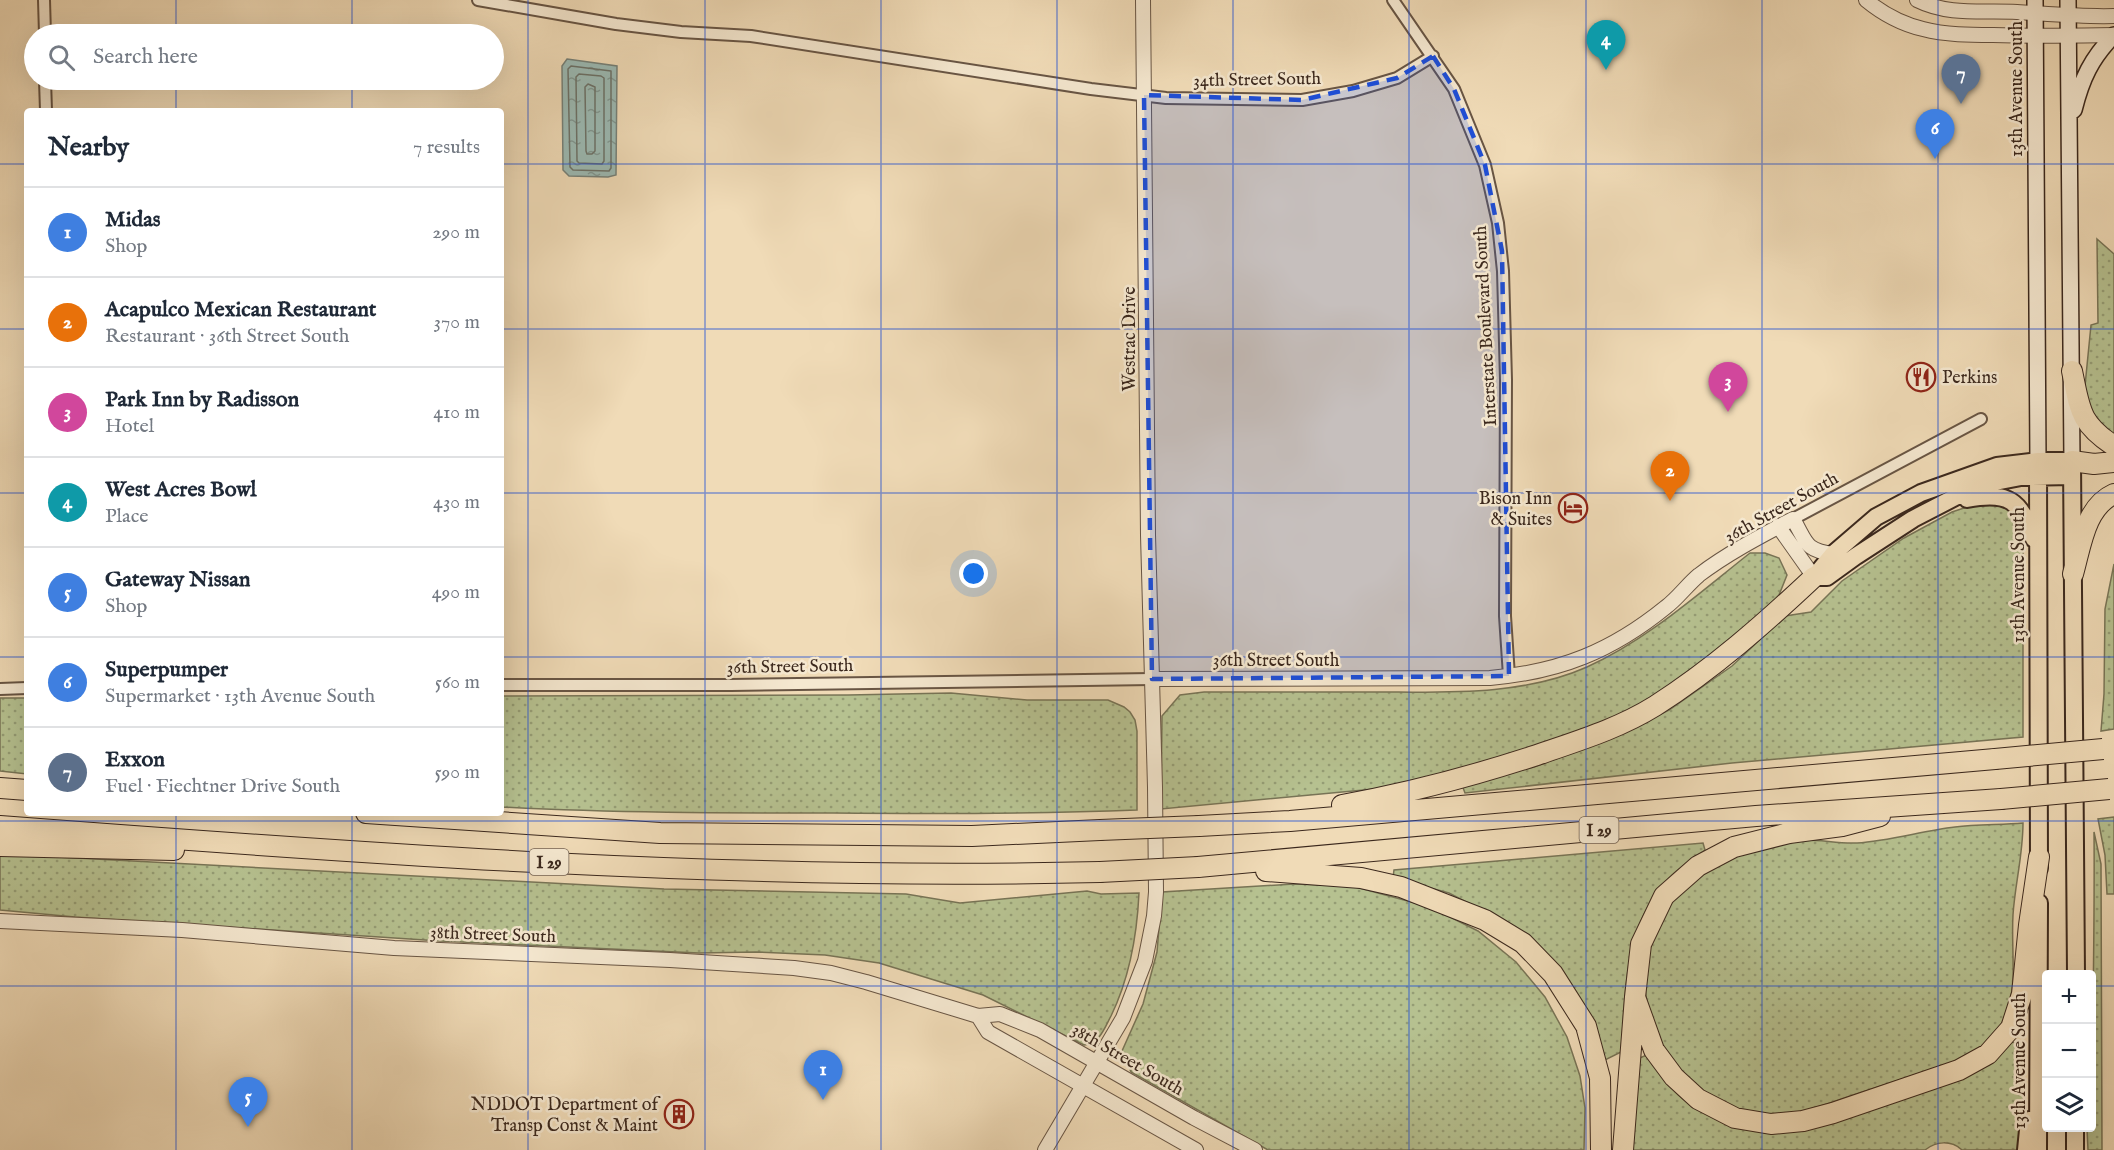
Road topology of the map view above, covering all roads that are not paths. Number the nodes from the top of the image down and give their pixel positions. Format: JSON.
{"nodes":[{"id":1,"x":44,"y":0,"type":"edge"},
{"id":2,"x":478,"y":0,"type":"edge"},
{"id":3,"x":1143,"y":0,"type":"edge"},
{"id":4,"x":1393,"y":0,"type":"edge"},
{"id":5,"x":1866,"y":0,"type":"edge"},
{"id":6,"x":1917,"y":0,"type":"edge"},
{"id":7,"x":2035,"y":7,"type":"edge"},
{"id":8,"x":2068,"y":8,"type":"edge"},
{"id":9,"x":2114,"y":16,"type":"edge"},
{"id":10,"x":45,"y":24,"type":"edge"},
{"id":11,"x":2114,"y":35,"type":"edge"},
{"id":12,"x":2035,"y":36,"type":"junction"},
{"id":13,"x":2068,"y":37,"type":"junction"},
{"id":14,"x":1433,"y":56,"type":"junction"},
{"id":15,"x":45,"y":90,"type":"edge"},
{"id":16,"x":1144,"y":96,"type":"junction"},
{"id":17,"x":46,"y":108,"type":"edge"},
{"id":18,"x":2070,"y":128,"type":"junction"},
{"id":19,"x":2072,"y":371,"type":"junction"},
{"id":20,"x":1981,"y":419,"type":"dead end"},
{"id":21,"x":2114,"y":446,"type":"edge"},
{"id":22,"x":2114,"y":462,"type":"edge"},
{"id":23,"x":2038,"y":468,"type":"junction"},
{"id":24,"x":2072,"y":469,"type":"junction"},
{"id":25,"x":2114,"y":494,"type":"edge"},
{"id":26,"x":1940,"y":504,"type":"junction"},
{"id":27,"x":1793,"y":519,"type":"junction"},
{"id":28,"x":1778,"y":526,"type":"junction"},
{"id":29,"x":2038,"y":552,"type":"junction"},
{"id":30,"x":1833,"y":554,"type":"junction"},
{"id":31,"x":2073,"y":574,"type":"junction"},
{"id":32,"x":1814,"y":577,"type":"junction"},
{"id":33,"x":1509,"y":676,"type":"junction"},
{"id":34,"x":1152,"y":679,"type":"junction"},
{"id":35,"x":504,"y":685,"type":"edge"},
{"id":36,"x":24,"y":688,"type":"edge"},
{"id":37,"x":0,"y":689,"type":"edge"},
{"id":38,"x":2108,"y":749,"type":"edge"},
{"id":39,"x":0,"y":788,"type":"edge"},
{"id":40,"x":2111,"y":789,"type":"edge"},
{"id":41,"x":24,"y":790,"type":"edge"},
{"id":42,"x":1922,"y":804,"type":"junction"},
{"id":43,"x":410,"y":816,"type":"edge"},
{"id":44,"x":1290,"y":821,"type":"junction"},
{"id":45,"x":0,"y":826,"type":"edge"},
{"id":46,"x":0,"y":846,"type":"edge"},
{"id":47,"x":298,"y":849,"type":"junction"},
{"id":48,"x":2039,"y":857,"type":"junction"},
{"id":49,"x":1205,"y":867,"type":"junction"},
{"id":50,"x":0,"y":921,"type":"edge"},
{"id":51,"x":2076,"y":970,"type":"edge"},
{"id":52,"x":1635,"y":997,"type":"junction"},
{"id":53,"x":978,"y":1016,"type":"junction"},
{"id":54,"x":2039,"y":1051,"type":"junction"},
{"id":55,"x":1097,"y":1062,"type":"junction"},
{"id":56,"x":1083,"y":1086,"type":"junction"},
{"id":57,"x":2075,"y":1132,"type":"edge"},
{"id":58,"x":1601,"y":1146,"type":"edge"},
{"id":59,"x":1045,"y":1150,"type":"edge"},
{"id":60,"x":1196,"y":1150,"type":"edge"},
{"id":61,"x":1255,"y":1150,"type":"edge"},
{"id":62,"x":1623,"y":1150,"type":"edge"},
{"id":63,"x":2026,"y":1150,"type":"edge"},
{"id":64,"x":2038,"y":1150,"type":"edge"},
{"id":65,"x":2075,"y":1150,"type":"edge"}],
"edges":[{"from":1,"to":10,"type":"street"},
{"from":2,"to":16,"type":"street","name":"34th Street South"},
{"from":3,"to":16,"type":"street","name":"Westrac Drive"},
{"from":4,"to":14,"type":"street","name":"Interstate Boulevard South"},
{"from":5,"to":12,"type":"street"},
{"from":6,"to":7,"type":"street"},
{"from":7,"to":8,"type":"street"},
{"from":7,"to":12,"type":"main road","name":"13th Avenue South"},
{"from":8,"to":9,"type":"street"},
{"from":8,"to":13,"type":"main road"},
{"from":11,"to":13,"type":"street"},
{"from":11,"to":18,"type":"main road"},
{"from":12,"to":13,"type":"street"},
{"from":12,"to":23,"type":"main road","name":"13th Avenue South"},
{"from":13,"to":18,"type":"main road"},
{"from":14,"to":16,"type":"street","name":"34th Street South"},
{"from":14,"to":33,"type":"street","name":"Interstate Boulevard South"},
{"from":15,"to":17,"type":"street"},
{"from":16,"to":34,"type":"street","name":"Westrac Drive"},
{"from":18,"to":19,"type":"main road"},
{"from":19,"to":21,"type":"highway"},
{"from":19,"to":24,"type":"main road"},
{"from":20,"to":27,"type":"street","name":"36th Street South"},
{"from":22,"to":24,"type":"highway"},
{"from":23,"to":24,"type":"main road"},
{"from":23,"to":26,"type":"main road"},
{"from":23,"to":29,"type":"main road","name":"13th Avenue South"},
{"from":23,"to":30,"type":"main road"},
{"from":24,"to":31,"type":"main road"},
{"from":25,"to":31,"type":"highway"},
{"from":26,"to":29,"type":"main road"},
{"from":26,"to":32,"type":"main road"},
{"from":27,"to":28,"type":"street","name":"36th Street South"},
{"from":27,"to":30,"type":"street"},
{"from":28,"to":32,"type":"street"},
{"from":28,"to":33,"type":"street","name":"36th Street South"},
{"from":29,"to":48,"type":"main road","name":"13th Avenue South"},
{"from":30,"to":32,"type":"main road"},
{"from":31,"to":51,"type":"main road"},
{"from":32,"to":44,"type":"highway"},
{"from":33,"to":34,"type":"street","name":"36th Street South"},
{"from":34,"to":35,"type":"street","name":"36th Street South"},
{"from":34,"to":55,"type":"street","name":"Westrac Drive"},
{"from":36,"to":37,"type":"street"},
{"from":38,"to":44,"type":"highway","number":"I 29","bridge":true},
{"from":39,"to":41,"type":"highway"},
{"from":40,"to":42,"type":"highway","number":"I 29","bridge":true},
{"from":42,"to":49,"type":"highway","number":"I 29"},
{"from":42,"to":52,"type":"highway"},
{"from":43,"to":44,"type":"highway","number":"I 29","bridge":true},
{"from":45,"to":47,"type":"highway","number":"I 29"},
{"from":46,"to":47,"type":"highway"},
{"from":47,"to":49,"type":"highway","number":"I 29","bridge":true},
{"from":48,"to":52,"type":"highway"},
{"from":48,"to":54,"type":"main road","name":"13th Avenue South"},
{"from":49,"to":58,"type":"highway"},
{"from":50,"to":53,"type":"street","name":"38th Street South"},
{"from":52,"to":62,"type":"highway"},
{"from":53,"to":55,"type":"street","name":"38th Street South"},
{"from":53,"to":56,"type":"street"},
{"from":54,"to":63,"type":"main road"},
{"from":54,"to":64,"type":"main road","name":"13th Avenue South"},
{"from":55,"to":56,"type":"street","name":"Westrac Drive"},
{"from":55,"to":61,"type":"street","name":"38th Street South"},
{"from":56,"to":59,"type":"street","name":"Westrac Drive"},
{"from":56,"to":60,"type":"street"},
{"from":57,"to":65,"type":"main road"}]}
